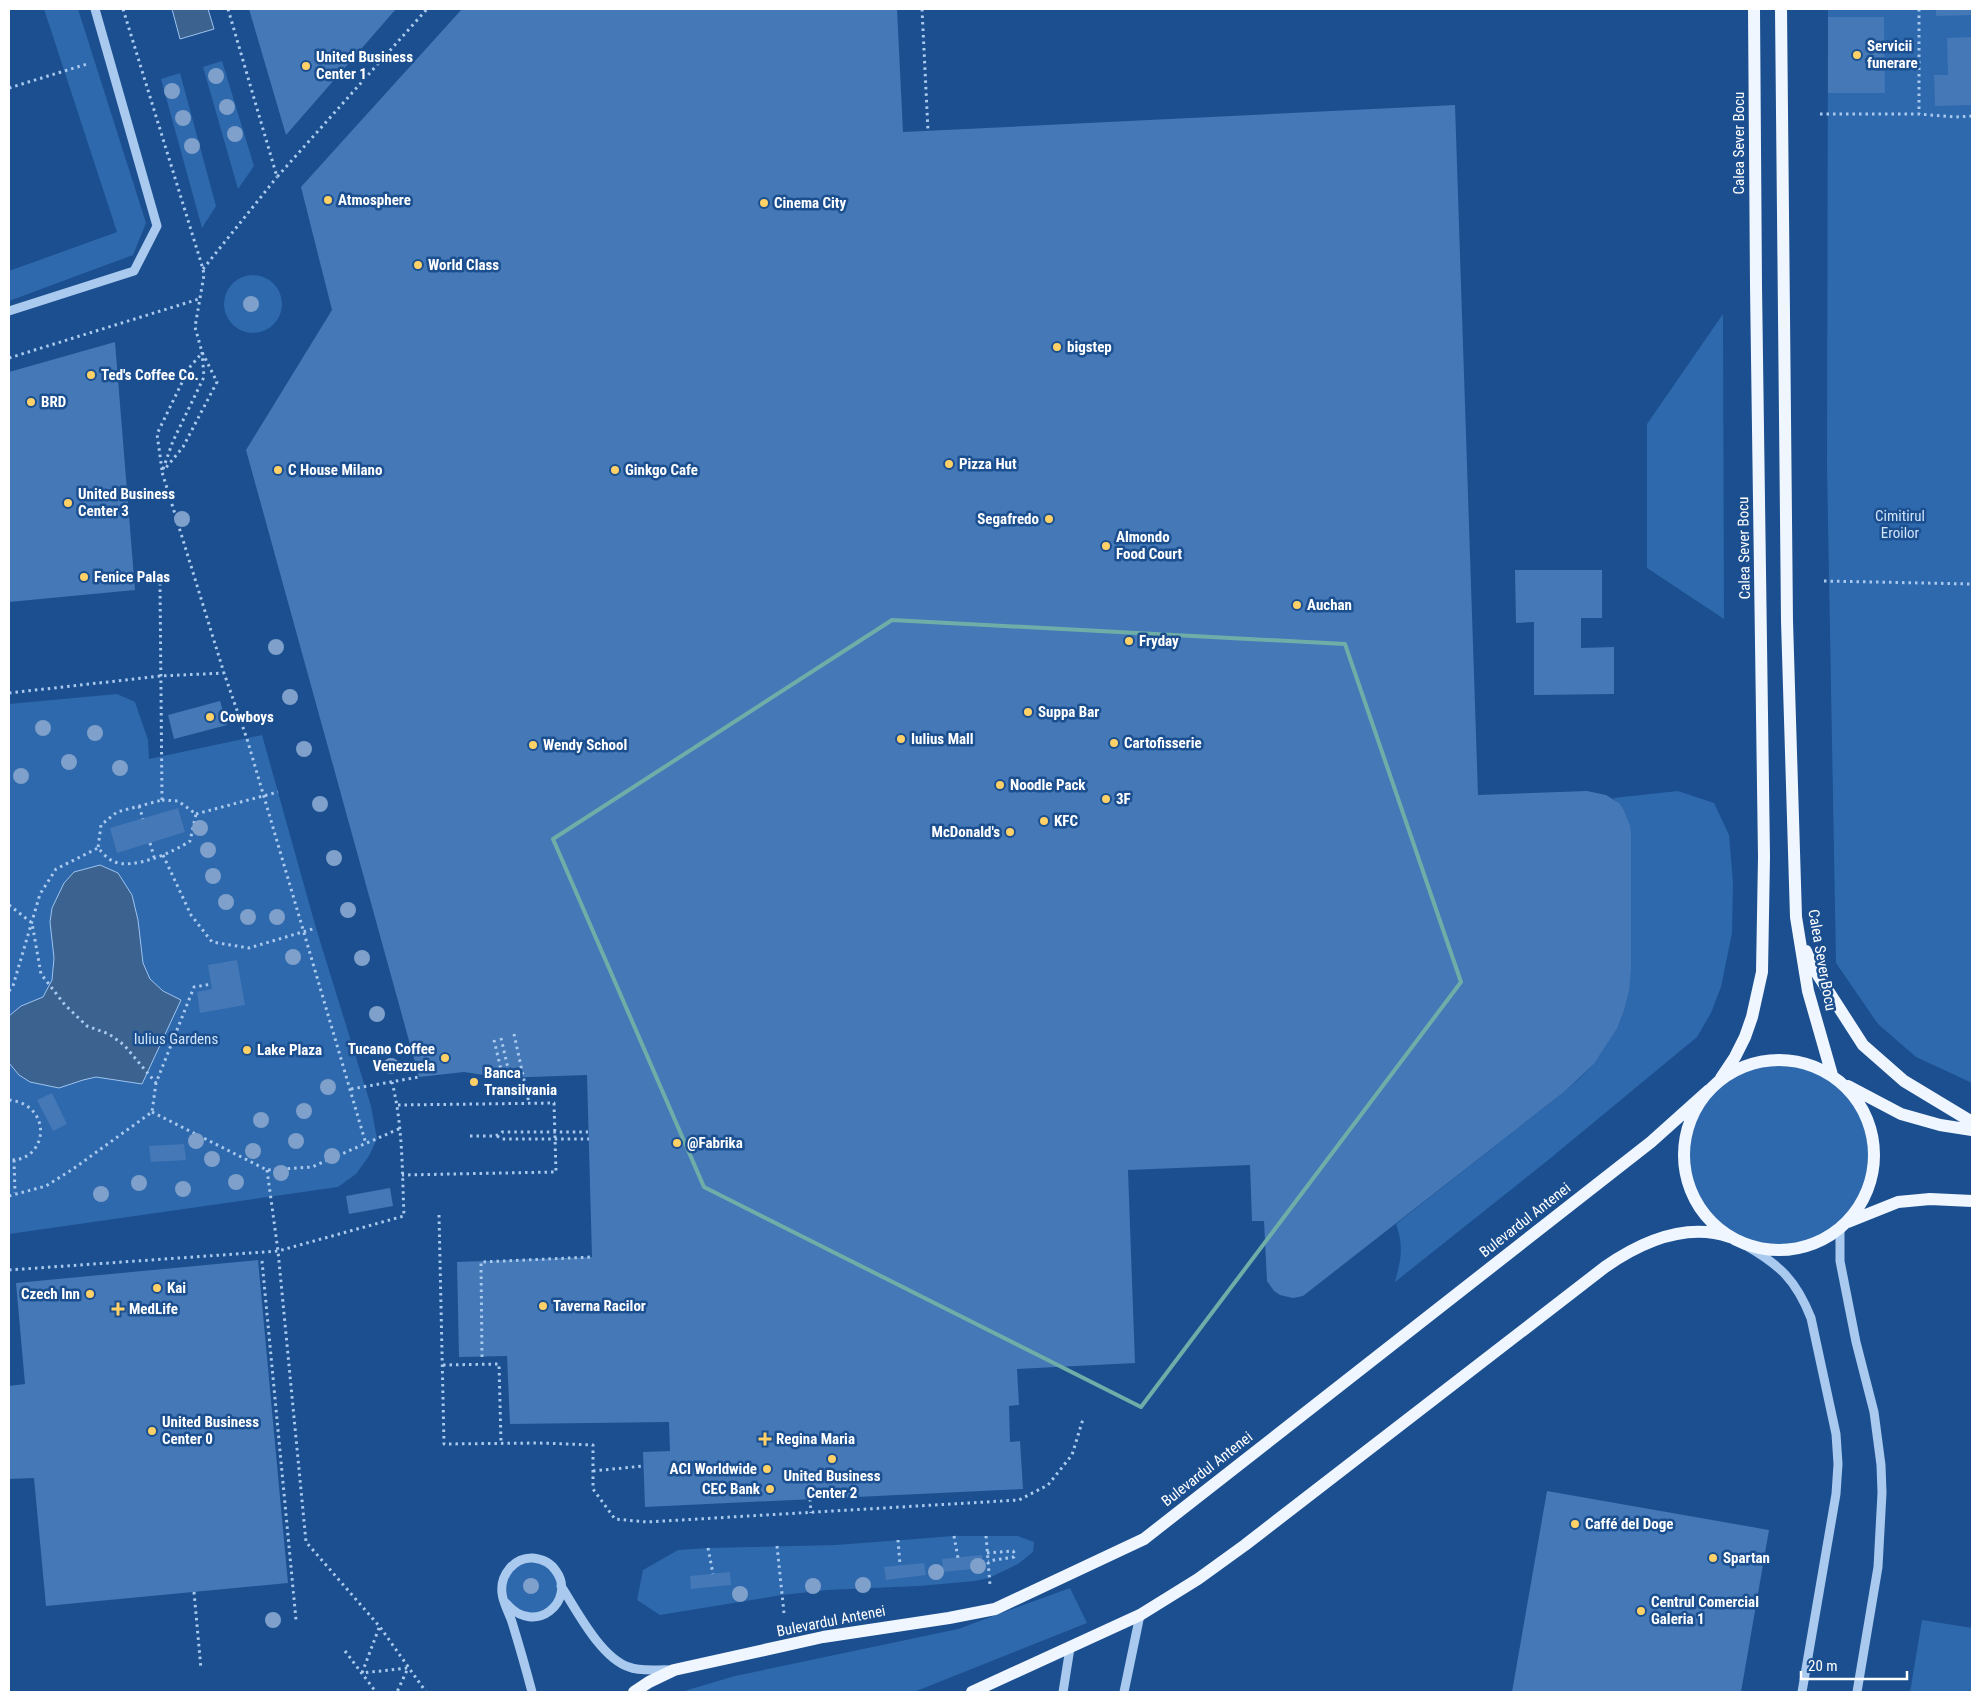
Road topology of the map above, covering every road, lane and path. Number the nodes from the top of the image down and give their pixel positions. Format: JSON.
{"nodes":[{"id":1,"x":95,"y":9,"type":"edge"},
{"id":2,"x":228,"y":9,"type":"edge"},
{"id":3,"x":427,"y":9,"type":"edge"},
{"id":4,"x":922,"y":9,"type":"edge"},
{"id":5,"x":1754,"y":9,"type":"edge"},
{"id":6,"x":1781,"y":9,"type":"edge"},
{"id":7,"x":1919,"y":9,"type":"edge"},
{"id":8,"x":110,"y":57,"type":"junction"},
{"id":9,"x":9,"y":88,"type":"edge"},
{"id":10,"x":1820,"y":114,"type":"dead end"},
{"id":11,"x":1920,"y":114,"type":"junction"},
{"id":12,"x":1972,"y":116,"type":"edge"},
{"id":13,"x":928,"y":131,"type":"dead end"},
{"id":14,"x":277,"y":177,"type":"junction"},
{"id":15,"x":203,"y":269,"type":"dead end"},
{"id":16,"x":199,"y":299,"type":"dead end"},
{"id":17,"x":9,"y":311,"type":"edge"},
{"id":18,"x":9,"y":358,"type":"edge"},
{"id":19,"x":217,"y":382,"type":"dead end"},
{"id":20,"x":162,"y":472,"type":"junction"},
{"id":21,"x":1824,"y":581,"type":"dead end"},
{"id":22,"x":160,"y":583,"type":"dead end"},
{"id":23,"x":1972,"y":584,"type":"edge"},
{"id":24,"x":224,"y":673,"type":"junction"},
{"id":25,"x":161,"y":676,"type":"junction"},
{"id":26,"x":9,"y":693,"type":"edge"},
{"id":27,"x":278,"y":792,"type":"dead end"},
{"id":28,"x":264,"y":796,"type":"junction"},
{"id":29,"x":162,"y":800,"type":"junction"},
{"id":30,"x":139,"y":806,"type":"junction"},
{"id":31,"x":196,"y":814,"type":"junction"},
{"id":32,"x":143,"y":819,"type":"dead end"},
{"id":33,"x":150,"y":843,"type":"dead end"},
{"id":34,"x":98,"y":848,"type":"junction"},
{"id":35,"x":163,"y":855,"type":"junction"},
{"id":36,"x":154,"y":857,"type":"junction"},
{"id":37,"x":9,"y":905,"type":"edge"},
{"id":38,"x":32,"y":923,"type":"junction"},
{"id":39,"x":316,"y":928,"type":"dead end"},
{"id":40,"x":303,"y":932,"type":"junction"},
{"id":41,"x":1798,"y":935,"type":"junction"},
{"id":42,"x":212,"y":984,"type":"dead end"},
{"id":43,"x":9,"y":991,"type":"edge"},
{"id":44,"x":514,"y":1034,"type":"dead end"},
{"id":45,"x":501,"y":1038,"type":"dead end"},
{"id":46,"x":494,"y":1040,"type":"dead end"},
{"id":47,"x":420,"y":1077,"type":"dead end"},
{"id":48,"x":510,"y":1077,"type":"dead end"},
{"id":49,"x":503,"y":1078,"type":"dead end"},
{"id":50,"x":1721,"y":1078,"type":"junction"},
{"id":51,"x":1835,"y":1078,"type":"junction"},
{"id":52,"x":392,"y":1082,"type":"junction"},
{"id":53,"x":156,"y":1083,"type":"junction"},
{"id":54,"x":350,"y":1089,"type":"junction"},
{"id":55,"x":1709,"y":1090,"type":"junction"},
{"id":56,"x":9,"y":1100,"type":"edge"},
{"id":57,"x":529,"y":1103,"type":"junction"},
{"id":58,"x":398,"y":1105,"type":"junction"},
{"id":59,"x":152,"y":1112,"type":"junction"},
{"id":60,"x":1972,"y":1122,"type":"edge"},
{"id":61,"x":401,"y":1128,"type":"junction"},
{"id":62,"x":1972,"y":1130,"type":"edge"},
{"id":63,"x":555,"y":1132,"type":"junction"},
{"id":64,"x":588,"y":1132,"type":"dead end"},
{"id":65,"x":470,"y":1136,"type":"dead end"},
{"id":66,"x":496,"y":1136,"type":"junction"},
{"id":67,"x":555,"y":1138,"type":"junction"},
{"id":68,"x":589,"y":1138,"type":"dead end"},
{"id":69,"x":366,"y":1144,"type":"junction"},
{"id":70,"x":9,"y":1160,"type":"edge"},
{"id":71,"x":14,"y":1160,"type":"junction"},
{"id":72,"x":267,"y":1170,"type":"junction"},
{"id":73,"x":402,"y":1175,"type":"junction"},
{"id":74,"x":15,"y":1193,"type":"junction"},
{"id":75,"x":9,"y":1196,"type":"edge"},
{"id":76,"x":1972,"y":1201,"type":"edge"},
{"id":77,"x":439,"y":1215,"type":"dead end"},
{"id":78,"x":1843,"y":1226,"type":"junction"},
{"id":79,"x":1730,"y":1237,"type":"junction"},
{"id":80,"x":1745,"y":1245,"type":"junction"},
{"id":81,"x":278,"y":1250,"type":"junction"},
{"id":82,"x":592,"y":1257,"type":"dead end"},
{"id":83,"x":262,"y":1261,"type":"dead end"},
{"id":84,"x":9,"y":1270,"type":"edge"},
{"id":85,"x":482,"y":1357,"type":"dead end"},
{"id":86,"x":443,"y":1365,"type":"junction"},
{"id":87,"x":1083,"y":1419,"type":"dead end"},
{"id":88,"x":501,"y":1443,"type":"junction"},
{"id":89,"x":643,"y":1466,"type":"dead end"},
{"id":90,"x":593,"y":1471,"type":"junction"},
{"id":91,"x":810,"y":1499,"type":"dead end"},
{"id":92,"x":811,"y":1512,"type":"junction"},
{"id":93,"x":954,"y":1536,"type":"dead end"},
{"id":94,"x":986,"y":1536,"type":"dead end"},
{"id":95,"x":898,"y":1540,"type":"dead end"},
{"id":96,"x":777,"y":1546,"type":"dead end"},
{"id":97,"x":708,"y":1548,"type":"dead end"},
{"id":98,"x":988,"y":1553,"type":"junction"},
{"id":99,"x":958,"y":1558,"type":"dead end"},
{"id":100,"x":988,"y":1562,"type":"junction"},
{"id":101,"x":900,"y":1565,"type":"dead end"},
{"id":102,"x":712,"y":1574,"type":"dead end"},
{"id":103,"x":989,"y":1578,"type":"dead end"},
{"id":104,"x":561,"y":1586,"type":"junction"},
{"id":105,"x":194,"y":1592,"type":"dead end"},
{"id":106,"x":506,"y":1604,"type":"junction"},
{"id":107,"x":784,"y":1613,"type":"dead end"},
{"id":108,"x":1140,"y":1615,"type":"junction"},
{"id":109,"x":296,"y":1620,"type":"dead end"},
{"id":110,"x":380,"y":1627,"type":"junction"},
{"id":111,"x":1070,"y":1648,"type":"junction"},
{"id":112,"x":346,"y":1651,"type":"dead end"},
{"id":113,"x":408,"y":1668,"type":"junction"},
{"id":114,"x":201,"y":1669,"type":"dead end"},
{"id":115,"x":674,"y":1670,"type":"junction"},
{"id":116,"x":362,"y":1672,"type":"junction"},
{"id":117,"x":376,"y":1692,"type":"edge"},
{"id":118,"x":397,"y":1692,"type":"edge"},
{"id":119,"x":426,"y":1692,"type":"edge"},
{"id":120,"x":532,"y":1692,"type":"edge"},
{"id":121,"x":634,"y":1692,"type":"edge"},
{"id":122,"x":972,"y":1692,"type":"edge"},
{"id":123,"x":1063,"y":1692,"type":"edge"},
{"id":124,"x":1124,"y":1692,"type":"edge"},
{"id":125,"x":1802,"y":1692,"type":"edge"},
{"id":126,"x":1857,"y":1692,"type":"edge"}],
"edges":[{"from":1,"to":8,"type":"lane"},
{"from":2,"to":14,"type":"path"},
{"from":3,"to":14,"type":"path"},
{"from":4,"to":13,"type":"path"},
{"from":5,"to":50,"type":"main road","name":"Calea Sever Bocu"},
{"from":6,"to":41,"type":"main road","name":"Calea Sever Bocu"},
{"from":7,"to":11,"type":"path"},
{"from":8,"to":9,"type":"path"},
{"from":8,"to":17,"type":"lane"},
{"from":10,"to":11,"type":"path"},
{"from":11,"to":12,"type":"path"},
{"from":14,"to":15,"type":"path"},
{"from":16,"to":18,"type":"path"},
{"from":19,"to":20,"type":"path"},
{"from":20,"to":20,"type":"path"},
{"from":20,"to":24,"type":"path"},
{"from":21,"to":23,"type":"path"},
{"from":22,"to":25,"type":"path"},
{"from":24,"to":25,"type":"path"},
{"from":24,"to":28,"type":"path"},
{"from":25,"to":26,"type":"path"},
{"from":25,"to":29,"type":"path"},
{"from":27,"to":28,"type":"path"},
{"from":28,"to":31,"type":"path"},
{"from":28,"to":40,"type":"path"},
{"from":29,"to":30,"type":"path"},
{"from":29,"to":31,"type":"path"},
{"from":30,"to":32,"type":"path"},
{"from":30,"to":34,"type":"path"},
{"from":31,"to":35,"type":"path"},
{"from":33,"to":36,"type":"path"},
{"from":34,"to":36,"type":"path"},
{"from":34,"to":38,"type":"path"},
{"from":35,"to":36,"type":"path"},
{"from":35,"to":40,"type":"path"},
{"from":37,"to":38,"type":"path"},
{"from":38,"to":43,"type":"path"},
{"from":38,"to":53,"type":"path"},
{"from":39,"to":40,"type":"path"},
{"from":40,"to":54,"type":"path"},
{"from":41,"to":51,"type":"main road","name":"Calea Sever Bocu"},
{"from":41,"to":60,"type":"main road"},
{"from":42,"to":53,"type":"path"},
{"from":44,"to":57,"type":"path"},
{"from":45,"to":48,"type":"path"},
{"from":46,"to":49,"type":"path"},
{"from":47,"to":52,"type":"path"},
{"from":50,"to":51,"type":"main road"},
{"from":50,"to":55,"type":"main road"},
{"from":51,"to":62,"type":"main road"},
{"from":51,"to":78,"type":"main road"},
{"from":52,"to":54,"type":"path"},
{"from":52,"to":58,"type":"path"},
{"from":53,"to":59,"type":"path"},
{"from":54,"to":69,"type":"path"},
{"from":55,"to":79,"type":"main road"},
{"from":55,"to":115,"type":"main road","name":"Bulevardul Antenei"},
{"from":56,"to":71,"type":"path"},
{"from":57,"to":58,"type":"path"},
{"from":57,"to":63,"type":"path"},
{"from":58,"to":61,"type":"path"},
{"from":59,"to":72,"type":"path"},
{"from":59,"to":74,"type":"path"},
{"from":61,"to":69,"type":"path"},
{"from":61,"to":73,"type":"path"},
{"from":63,"to":64,"type":"path"},
{"from":63,"to":66,"type":"path"},
{"from":63,"to":67,"type":"path"},
{"from":65,"to":66,"type":"path"},
{"from":66,"to":67,"type":"path"},
{"from":67,"to":68,"type":"path"},
{"from":67,"to":73,"type":"path"},
{"from":69,"to":72,"type":"path"},
{"from":70,"to":71,"type":"path"},
{"from":71,"to":74,"type":"path"},
{"from":72,"to":81,"type":"path"},
{"from":73,"to":81,"type":"path"},
{"from":74,"to":75,"type":"path"},
{"from":76,"to":78,"type":"main road"},
{"from":77,"to":86,"type":"path"},
{"from":78,"to":80,"type":"main road"},
{"from":78,"to":126,"type":"lane"},
{"from":79,"to":80,"type":"main road"},
{"from":79,"to":108,"type":"main road"},
{"from":80,"to":125,"type":"lane"},
{"from":81,"to":84,"type":"path"},
{"from":81,"to":110,"type":"path"},
{"from":82,"to":85,"type":"path"},
{"from":83,"to":109,"type":"path"},
{"from":86,"to":88,"type":"path"},
{"from":86,"to":88,"type":"path"},
{"from":87,"to":92,"type":"path"},
{"from":88,"to":90,"type":"path"},
{"from":89,"to":90,"type":"path"},
{"from":90,"to":92,"type":"path"},
{"from":91,"to":92,"type":"path"},
{"from":93,"to":99,"type":"path"},
{"from":94,"to":98,"type":"path"},
{"from":95,"to":101,"type":"path"},
{"from":96,"to":107,"type":"path"},
{"from":97,"to":102,"type":"path"},
{"from":98,"to":100,"type":"path"},
{"from":98,"to":100,"type":"path"},
{"from":100,"to":103,"type":"path"},
{"from":104,"to":106,"type":"lane"},
{"from":104,"to":106,"type":"lane"},
{"from":104,"to":115,"type":"lane"},
{"from":105,"to":114,"type":"path"},
{"from":106,"to":120,"type":"lane"},
{"from":108,"to":111,"type":"main road"},
{"from":108,"to":124,"type":"lane"},
{"from":110,"to":113,"type":"path"},
{"from":110,"to":116,"type":"path"},
{"from":111,"to":122,"type":"main road"},
{"from":111,"to":123,"type":"lane"},
{"from":112,"to":116,"type":"path"},
{"from":113,"to":116,"type":"path"},
{"from":113,"to":118,"type":"path"},
{"from":113,"to":119,"type":"path"},
{"from":115,"to":121,"type":"main road","name":"Bulevardul Antenei"},
{"from":116,"to":117,"type":"path"}]}
